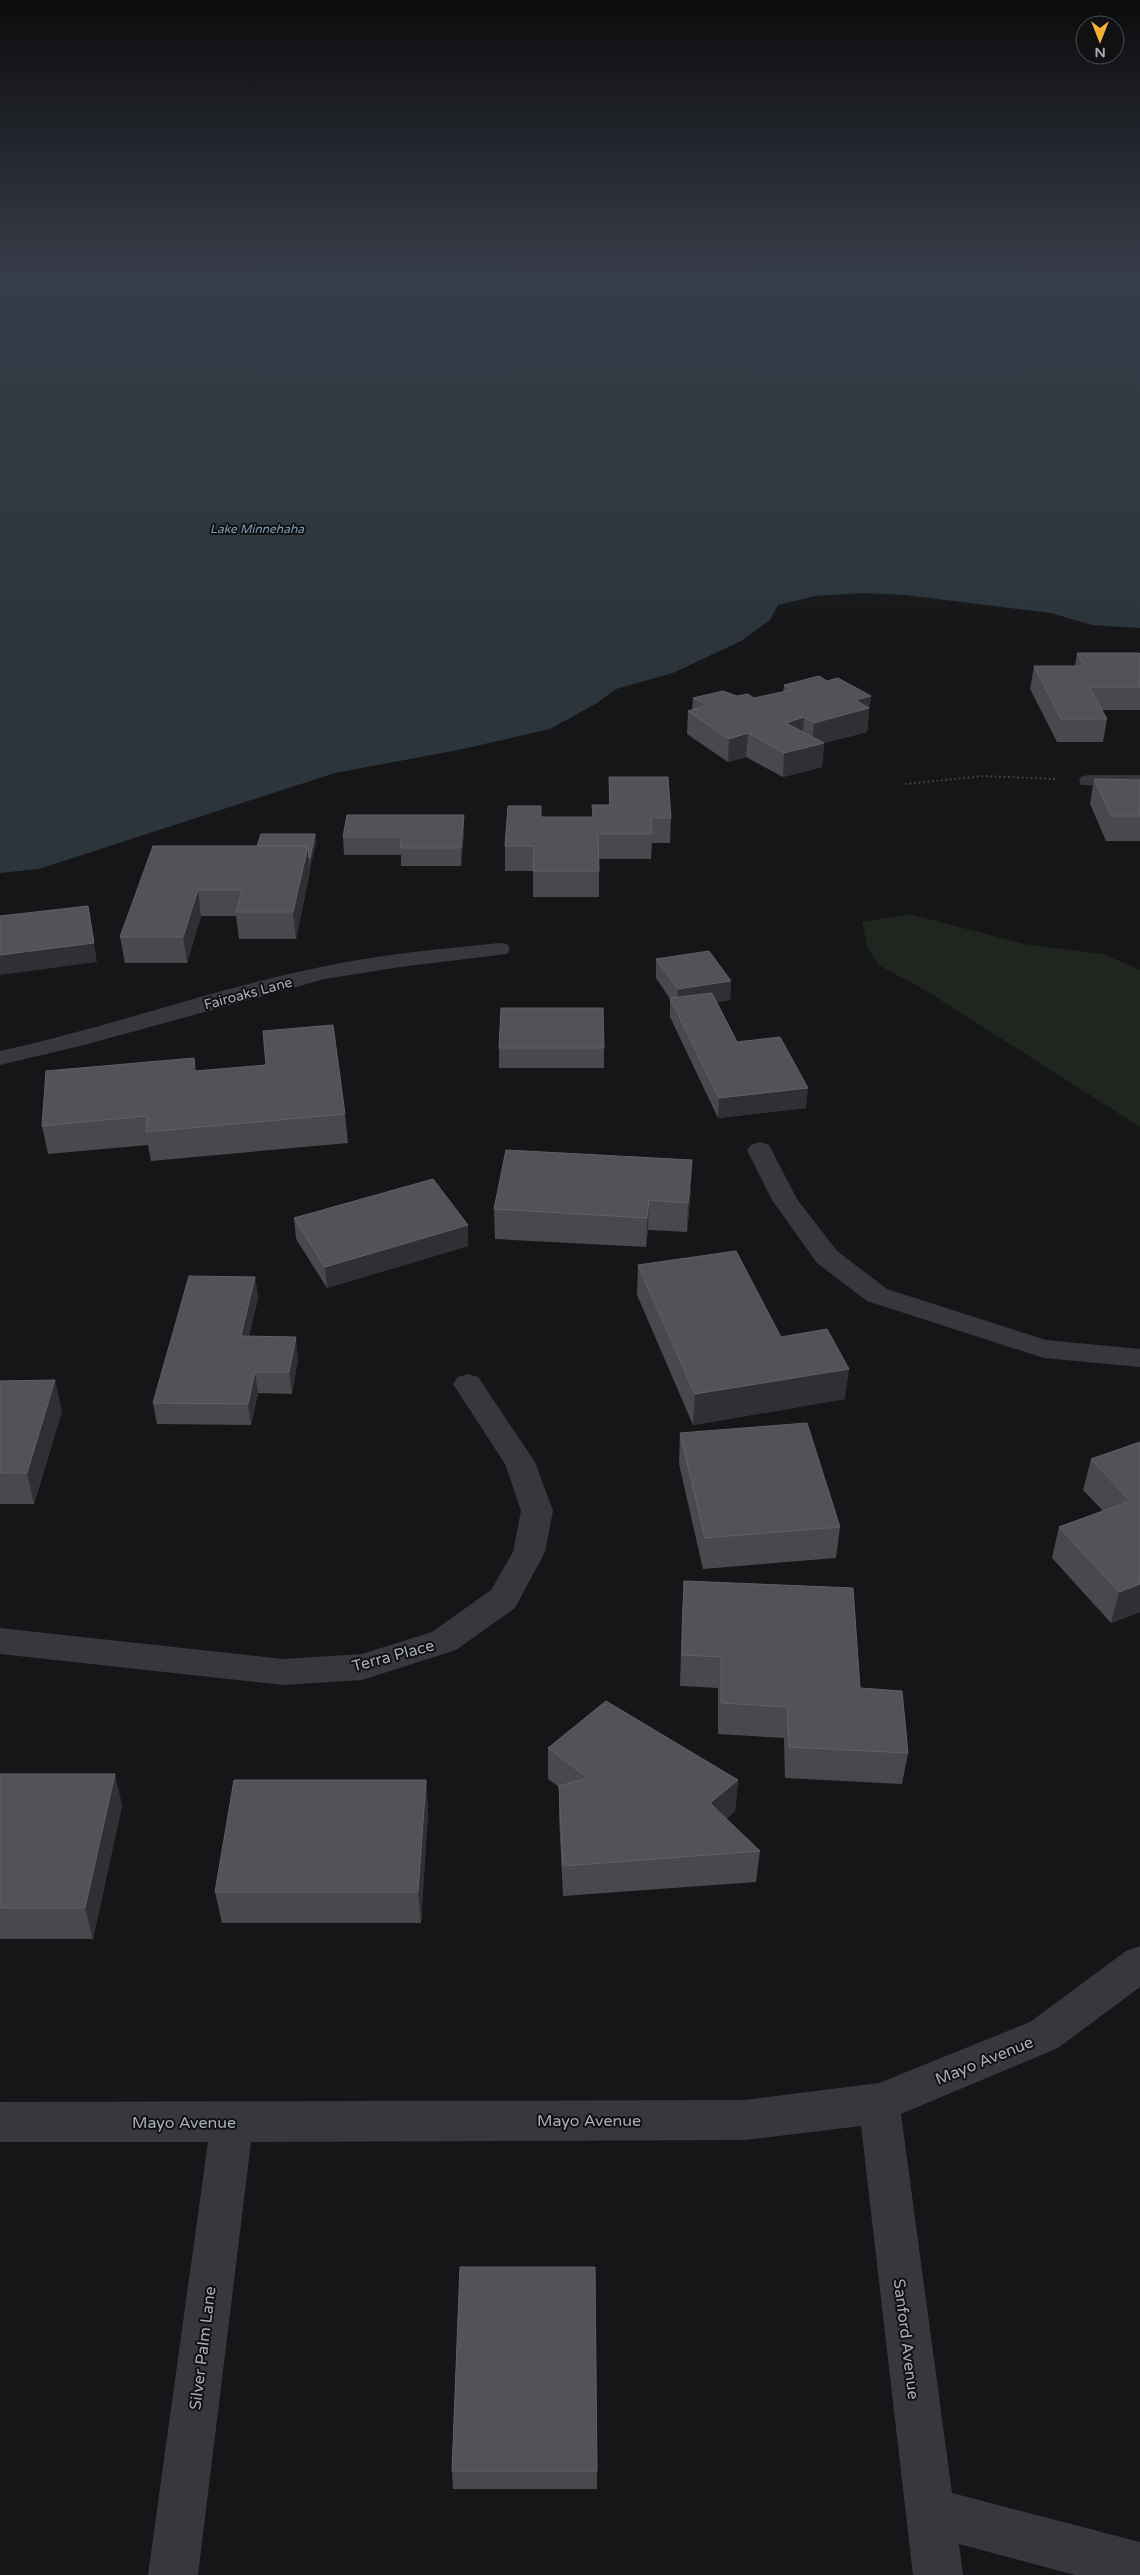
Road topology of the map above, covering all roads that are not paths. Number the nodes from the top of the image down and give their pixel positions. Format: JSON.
{"nodes":[{"id":1,"x":1088,"y":781,"type":"road end"},
{"id":2,"x":1140,"y":781,"type":"edge"},
{"id":3,"x":499,"y":948,"type":"dead end"},
{"id":4,"x":0,"y":1058,"type":"edge"},
{"id":5,"x":760,"y":1150,"type":"dead end"},
{"id":6,"x":1140,"y":1358,"type":"edge"},
{"id":7,"x":468,"y":1384,"type":"dead end"},
{"id":8,"x":0,"y":1641,"type":"edge"},
{"id":9,"x":1140,"y":1964,"type":"edge"},
{"id":10,"x":879,"y":2103,"type":"junction"},
{"id":11,"x":0,"y":2122,"type":"edge"},
{"id":12,"x":232,"y":2122,"type":"junction"},
{"id":13,"x":930,"y":2512,"type":"junction"},
{"id":14,"x":1140,"y":2567,"type":"edge"},
{"id":15,"x":173,"y":2575,"type":"edge"},
{"id":16,"x":938,"y":2575,"type":"edge"}],
"edges":[{"from":1,"to":2,"type":"street"},
{"from":3,"to":4,"type":"street","name":"Fairoaks Lane"},
{"from":5,"to":6,"type":"street"},
{"from":7,"to":8,"type":"street","name":"Terra Place"},
{"from":9,"to":10,"type":"street","name":"Mayo Avenue"},
{"from":10,"to":12,"type":"street","name":"Mayo Avenue"},
{"from":10,"to":13,"type":"street","name":"Sanford Avenue"},
{"from":11,"to":12,"type":"street","name":"Mayo Avenue"},
{"from":12,"to":15,"type":"street","name":"Silver Palm Lane"},
{"from":13,"to":14,"type":"street"},
{"from":13,"to":16,"type":"street","name":"Sanford Avenue"}]}
